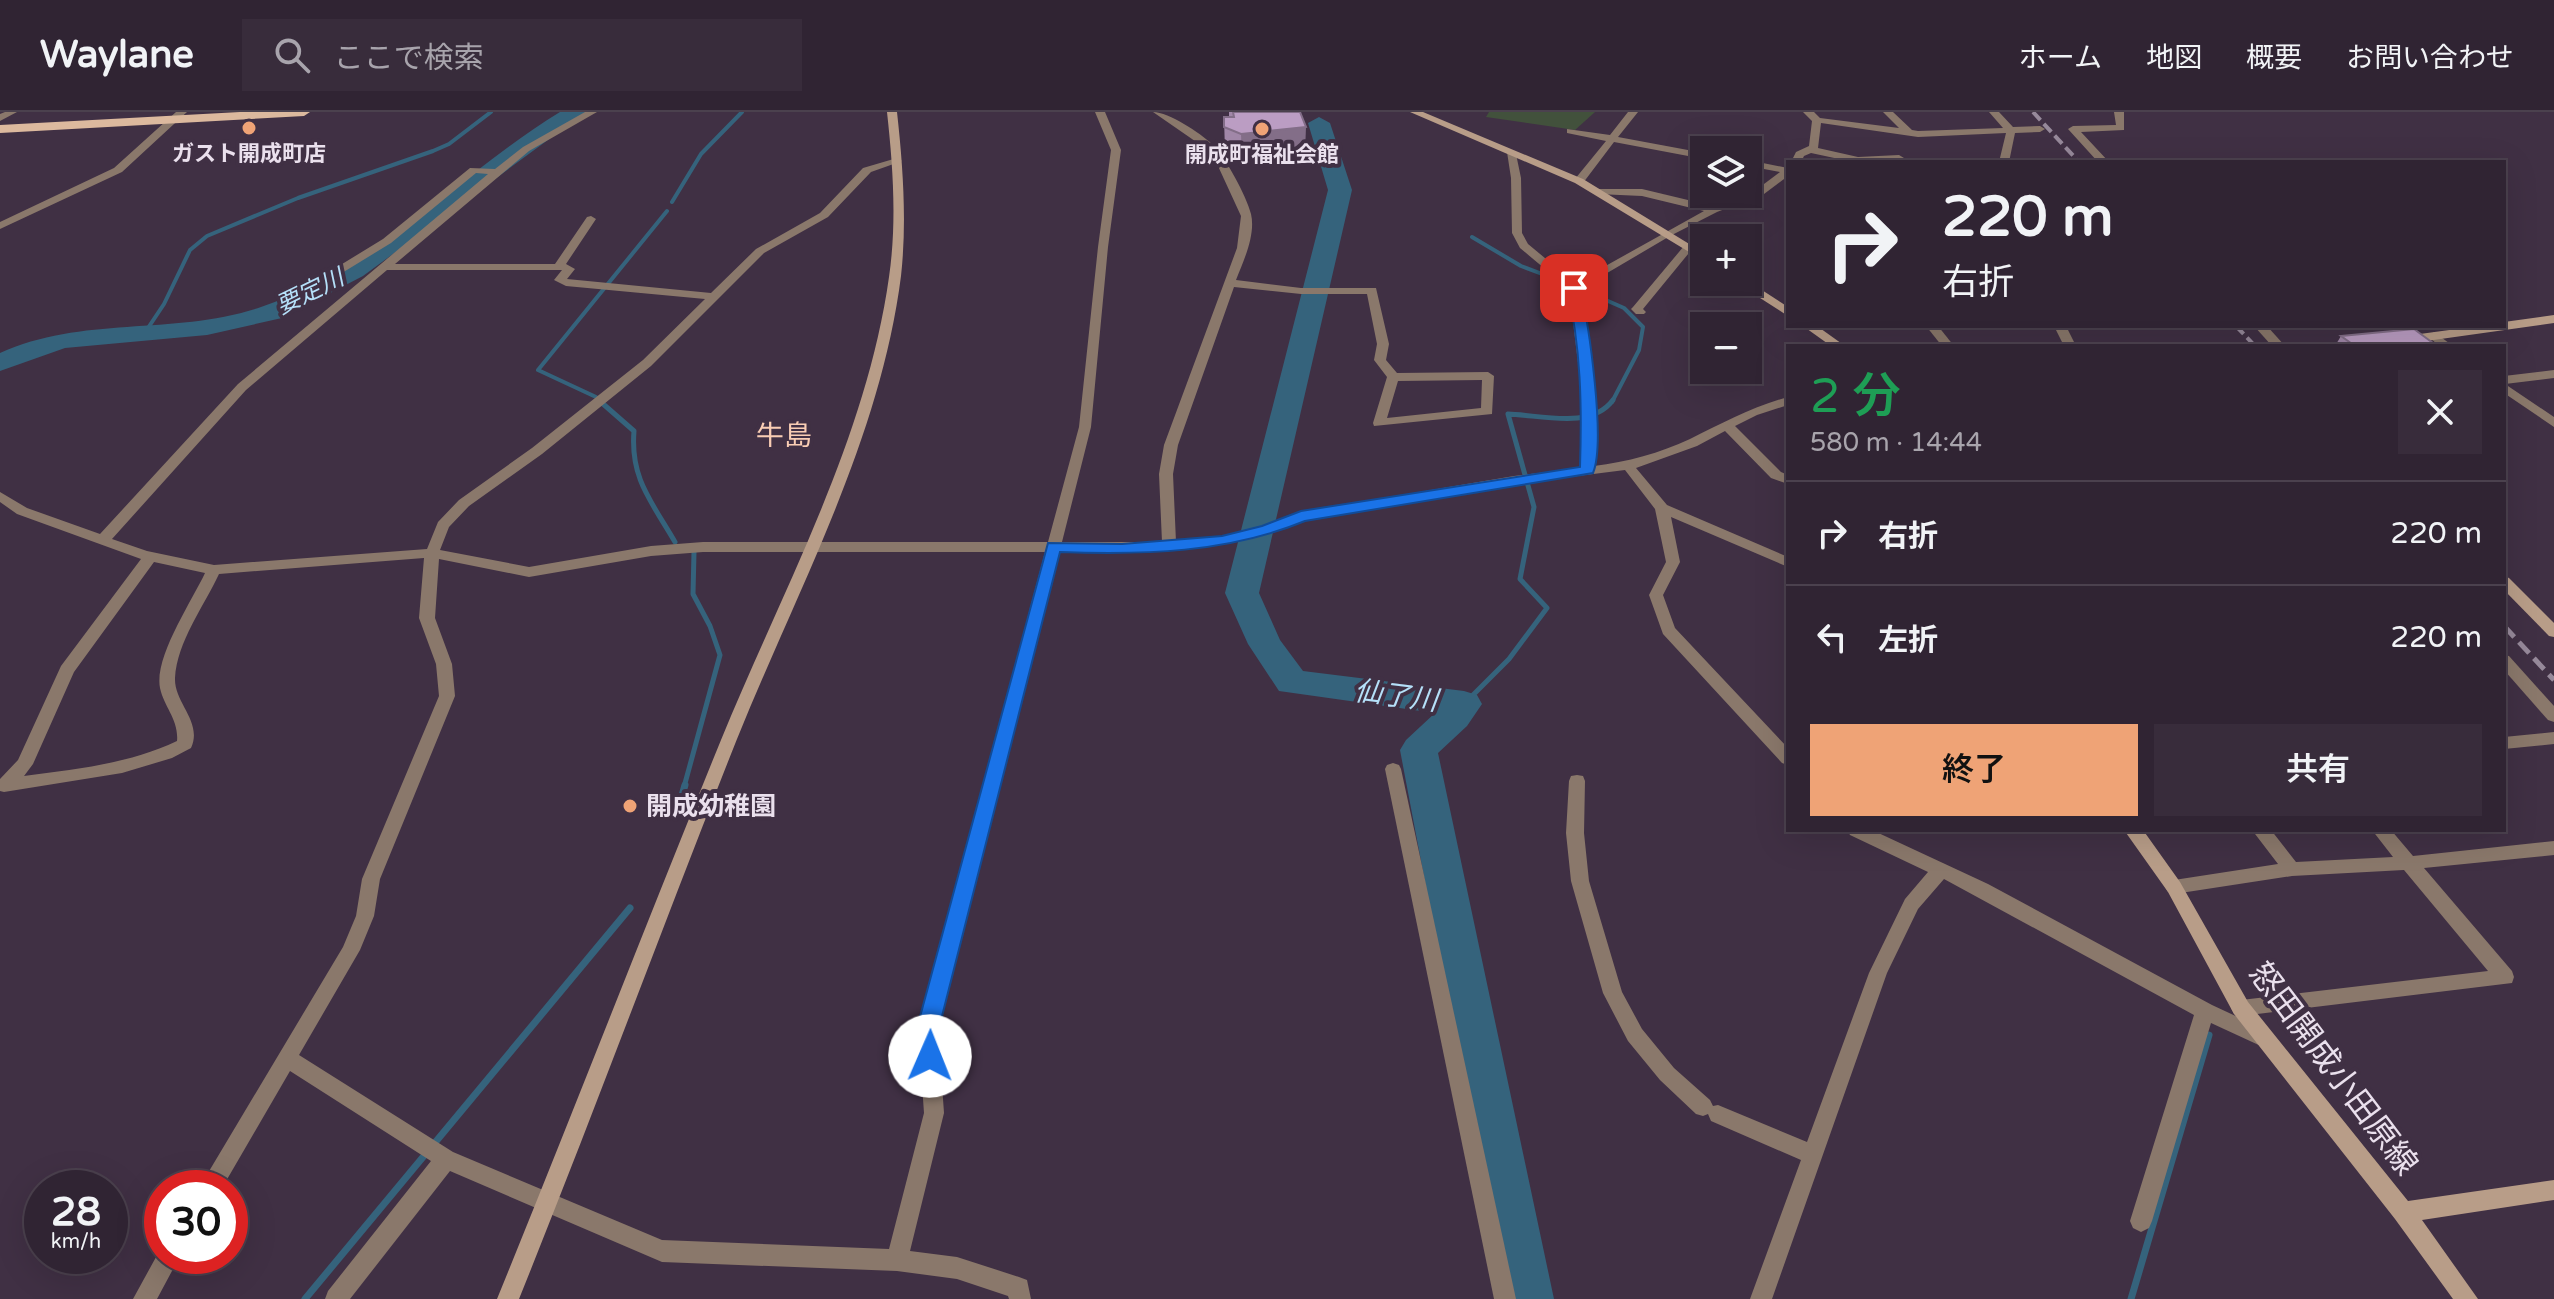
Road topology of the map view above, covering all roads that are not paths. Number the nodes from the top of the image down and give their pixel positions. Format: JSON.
{"nodes":[{"id":1,"x":12,"y":112,"type":"edge"},
{"id":2,"x":304,"y":112,"type":"edge"},
{"id":3,"x":592,"y":112,"type":"edge"},
{"id":4,"x":892,"y":112,"type":"edge"},
{"id":5,"x":1100,"y":112,"type":"edge"},
{"id":6,"x":1158,"y":112,"type":"edge"},
{"id":7,"x":1415,"y":112,"type":"edge"},
{"id":8,"x":1633,"y":112,"type":"edge"},
{"id":9,"x":1808,"y":112,"type":"edge"},
{"id":10,"x":1888,"y":112,"type":"edge"},
{"id":11,"x":1994,"y":112,"type":"edge"},
{"id":12,"x":2119,"y":112,"type":"edge"},
{"id":13,"x":177,"y":116,"type":"edge"},
{"id":14,"x":0,"y":118,"type":"edge"},
{"id":15,"x":1817,"y":120,"type":"junction"},
{"id":16,"x":0,"y":129,"type":"edge"},
{"id":17,"x":2040,"y":129,"type":"dead end"},
{"id":18,"x":1570,"y":131,"type":"dead end"},
{"id":19,"x":2011,"y":131,"type":"junction"},
{"id":20,"x":1909,"y":133,"type":"junction"},
{"id":21,"x":1612,"y":139,"type":"junction"},
{"id":22,"x":1808,"y":149,"type":"junction"},
{"id":23,"x":1690,"y":153,"type":"edge"},
{"id":24,"x":1511,"y":154,"type":"junction"},
{"id":25,"x":1899,"y":158,"type":"dead end"},
{"id":26,"x":1797,"y":160,"type":"edge"},
{"id":27,"x":2004,"y":160,"type":"edge"},
{"id":28,"x":2102,"y":160,"type":"edge"},
{"id":29,"x":897,"y":161,"type":"junction"},
{"id":30,"x":1762,"y":166,"type":"edge"},
{"id":31,"x":1786,"y":171,"type":"edge"},
{"id":32,"x":495,"y":172,"type":"junction"},
{"id":33,"x":1786,"y":172,"type":"edge"},
{"id":34,"x":1579,"y":181,"type":"junction"},
{"id":35,"x":1762,"y":190,"type":"edge"},
{"id":36,"x":1598,"y":191,"type":"junction"},
{"id":37,"x":1718,"y":208,"type":"edge"},
{"id":38,"x":1713,"y":210,"type":"junction"},
{"id":39,"x":591,"y":219,"type":"dead end"},
{"id":40,"x":0,"y":226,"type":"edge"},
{"id":41,"x":1666,"y":234,"type":"junction"},
{"id":42,"x":1688,"y":248,"type":"joint"},
{"id":43,"x":385,"y":267,"type":"junction"},
{"id":44,"x":558,"y":267,"type":"junction"},
{"id":45,"x":1230,"y":283,"type":"junction"},
{"id":46,"x":1574,"y":288,"type":"junction"},
{"id":47,"x":356,"y":291,"type":"junction"},
{"id":48,"x":1762,"y":295,"type":"edge"},
{"id":49,"x":715,"y":297,"type":"junction"},
{"id":50,"x":1786,"y":311,"type":"edge"},
{"id":51,"x":1640,"y":312,"type":"dead end"},
{"id":52,"x":2554,"y":319,"type":"edge"},
{"id":53,"x":2506,"y":326,"type":"edge"},
{"id":54,"x":1812,"y":328,"type":"edge"},
{"id":55,"x":1934,"y":328,"type":"edge"},
{"id":56,"x":2262,"y":328,"type":"edge"},
{"id":57,"x":2490,"y":328,"type":"edge"},
{"id":58,"x":2434,"y":336,"type":"junction"},
{"id":59,"x":2389,"y":342,"type":"edge"},
{"id":60,"x":1836,"y":344,"type":"edge"},
{"id":61,"x":1946,"y":344,"type":"edge"},
{"id":62,"x":2277,"y":344,"type":"edge"},
{"id":63,"x":2444,"y":344,"type":"edge"},
{"id":64,"x":2554,"y":374,"type":"edge"},
{"id":65,"x":1393,"y":377,"type":"junction"},
{"id":66,"x":2506,"y":380,"type":"edge"},
{"id":67,"x":2506,"y":388,"type":"edge"},
{"id":68,"x":1786,"y":402,"type":"edge"},
{"id":69,"x":2554,"y":423,"type":"edge"},
{"id":70,"x":1727,"y":425,"type":"junction"},
{"id":71,"x":1628,"y":466,"type":"junction"},
{"id":72,"x":1587,"y":470,"type":"junction"},
{"id":73,"x":1786,"y":479,"type":"edge"},
{"id":74,"x":0,"y":496,"type":"edge"},
{"id":75,"x":1662,"y":508,"type":"junction"},
{"id":76,"x":103,"y":540,"type":"junction"},
{"id":77,"x":1053,"y":547,"type":"junction"},
{"id":78,"x":1169,"y":547,"type":"junction"},
{"id":79,"x":811,"y":548,"type":"junction"},
{"id":80,"x":432,"y":553,"type":"junction"},
{"id":81,"x":150,"y":557,"type":"junction"},
{"id":82,"x":1786,"y":561,"type":"edge"},
{"id":83,"x":214,"y":570,"type":"junction"},
{"id":84,"x":2506,"y":583,"type":"edge"},
{"id":85,"x":2554,"y":632,"type":"edge"},
{"id":86,"x":2506,"y":662,"type":"edge"},
{"id":87,"x":2554,"y":716,"type":"edge"},
{"id":88,"x":2554,"y":738,"type":"edge"},
{"id":89,"x":2506,"y":743,"type":"edge"},
{"id":90,"x":1786,"y":757,"type":"edge"},
{"id":91,"x":1393,"y":769,"type":"dead end"},
{"id":92,"x":1577,"y":781,"type":"dead end"},
{"id":93,"x":3,"y":787,"type":"edge"},
{"id":94,"x":1860,"y":832,"type":"edge"},
{"id":95,"x":2134,"y":832,"type":"edge"},
{"id":96,"x":2263,"y":832,"type":"edge"},
{"id":97,"x":2383,"y":832,"type":"edge"},
{"id":98,"x":2554,"y":848,"type":"edge"},
{"id":99,"x":2409,"y":863,"type":"junction"},
{"id":100,"x":2292,"y":869,"type":"junction"},
{"id":101,"x":1939,"y":872,"type":"junction"},
{"id":102,"x":2174,"y":887,"type":"junction"},
{"id":103,"x":2241,"y":1008,"type":"junction"},
{"id":104,"x":2205,"y":1011,"type":"junction"},
{"id":105,"x":2263,"y":1038,"type":"junction"},
{"id":106,"x":287,"y":1058,"type":"junction"},
{"id":107,"x":1811,"y":1154,"type":"junction"},
{"id":108,"x":446,"y":1159,"type":"junction"},
{"id":109,"x":221,"y":1170,"type":"edge"},
{"id":110,"x":2554,"y":1190,"type":"edge"},
{"id":111,"x":547,"y":1203,"type":"junction"},
{"id":112,"x":2403,"y":1212,"type":"junction"},
{"id":113,"x":2141,"y":1221,"type":"dead end"},
{"id":114,"x":897,"y":1260,"type":"junction"},
{"id":115,"x":159,"y":1274,"type":"edge"},
{"id":116,"x":144,"y":1299,"type":"edge"},
{"id":117,"x":336,"y":1299,"type":"edge"},
{"id":118,"x":508,"y":1299,"type":"edge"},
{"id":119,"x":1020,"y":1299,"type":"edge"},
{"id":120,"x":1505,"y":1299,"type":"edge"},
{"id":121,"x":1761,"y":1299,"type":"edge"},
{"id":122,"x":2467,"y":1299,"type":"edge"}],
"edges":[{"from":1,"to":14,"type":"street"},
{"from":2,"to":13,"type":"main road"},
{"from":3,"to":32,"type":"street"},
{"from":4,"to":29,"type":"street"},
{"from":5,"to":77,"type":"street"},
{"from":6,"to":45,"type":"street"},
{"from":7,"to":24,"type":"street"},
{"from":8,"to":21,"type":"street"},
{"from":9,"to":15,"type":"street"},
{"from":10,"to":20,"type":"street"},
{"from":11,"to":19,"type":"street"},
{"from":12,"to":28,"type":"street"},
{"from":13,"to":16,"type":"main road"},
{"from":13,"to":40,"type":"street"},
{"from":15,"to":20,"type":"street"},
{"from":15,"to":22,"type":"street"},
{"from":17,"to":19,"type":"street"},
{"from":18,"to":21,"type":"street"},
{"from":19,"to":20,"type":"street"},
{"from":19,"to":27,"type":"street"},
{"from":21,"to":23,"type":"street"},
{"from":21,"to":34,"type":"street"},
{"from":22,"to":25,"type":"street"},
{"from":22,"to":26,"type":"street"},
{"from":24,"to":34,"type":"street"},
{"from":24,"to":46,"type":"street"},
{"from":29,"to":49,"type":"street"},
{"from":29,"to":79,"type":"street"},
{"from":30,"to":31,"type":"street"},
{"from":32,"to":43,"type":"street"},
{"from":32,"to":47,"type":"street"},
{"from":33,"to":35,"type":"street"},
{"from":34,"to":36,"type":"street"},
{"from":36,"to":38,"type":"street"},
{"from":36,"to":41,"type":"street"},
{"from":37,"to":38,"type":"street"},
{"from":38,"to":41,"type":"street"},
{"from":39,"to":44,"type":"street"},
{"from":41,"to":42,"type":"street"},
{"from":41,"to":46,"type":"street"},
{"from":42,"to":51,"type":"street"},
{"from":43,"to":44,"type":"street"},
{"from":43,"to":47,"type":"street"},
{"from":44,"to":49,"type":"street"},
{"from":45,"to":65,"type":"street"},
{"from":45,"to":78,"type":"street"},
{"from":46,"to":72,"type":"street"},
{"from":47,"to":76,"type":"street"},
{"from":48,"to":50,"type":"street"},
{"from":49,"to":80,"type":"street"},
{"from":52,"to":53,"type":"street"},
{"from":54,"to":60,"type":"street"},
{"from":55,"to":61,"type":"street"},
{"from":56,"to":62,"type":"street"},
{"from":57,"to":58,"type":"street"},
{"from":58,"to":59,"type":"street"},
{"from":58,"to":63,"type":"street"},
{"from":64,"to":66,"type":"street"},
{"from":65,"to":65,"type":"street"},
{"from":67,"to":69,"type":"street"},
{"from":68,"to":70,"type":"street"},
{"from":70,"to":71,"type":"street"},
{"from":70,"to":73,"type":"street"},
{"from":71,"to":72,"type":"street"},
{"from":71,"to":75,"type":"street"},
{"from":72,"to":78,"type":"street"},
{"from":74,"to":76,"type":"street"},
{"from":75,"to":82,"type":"street"},
{"from":75,"to":90,"type":"street"},
{"from":76,"to":81,"type":"street"},
{"from":77,"to":78,"type":"street"},
{"from":77,"to":79,"type":"street"},
{"from":77,"to":114,"type":"street"},
{"from":79,"to":80,"type":"street"},
{"from":79,"to":111,"type":"street"},
{"from":80,"to":83,"type":"street"},
{"from":80,"to":106,"type":"street"},
{"from":81,"to":83,"type":"street"},
{"from":81,"to":93,"type":"street"},
{"from":83,"to":93,"type":"street"},
{"from":84,"to":85,"type":"street"},
{"from":86,"to":87,"type":"street"},
{"from":88,"to":89,"type":"street"},
{"from":91,"to":120,"type":"street"},
{"from":92,"to":107,"type":"street"},
{"from":94,"to":101,"type":"street"},
{"from":95,"to":102,"type":"street","name":"怒田開成小田原線"},
{"from":96,"to":100,"type":"street"},
{"from":97,"to":99,"type":"street"},
{"from":98,"to":99,"type":"street"},
{"from":99,"to":100,"type":"street"},
{"from":99,"to":103,"type":"street"},
{"from":100,"to":102,"type":"street"},
{"from":101,"to":104,"type":"street"},
{"from":101,"to":107,"type":"street"},
{"from":102,"to":103,"type":"street","name":"怒田開成小田原線"},
{"from":103,"to":105,"type":"street","name":"怒田開成小田原線"},
{"from":104,"to":105,"type":"street"},
{"from":104,"to":113,"type":"street"},
{"from":105,"to":112,"type":"street","name":"怒田開成小田原線"},
{"from":106,"to":108,"type":"street"},
{"from":106,"to":109,"type":"street"},
{"from":107,"to":121,"type":"street"},
{"from":108,"to":111,"type":"street"},
{"from":108,"to":117,"type":"street"},
{"from":110,"to":112,"type":"street"},
{"from":111,"to":114,"type":"street"},
{"from":111,"to":118,"type":"street"},
{"from":112,"to":122,"type":"street","name":"怒田開成小田原線"},
{"from":114,"to":119,"type":"street"},
{"from":115,"to":116,"type":"street"}]}
